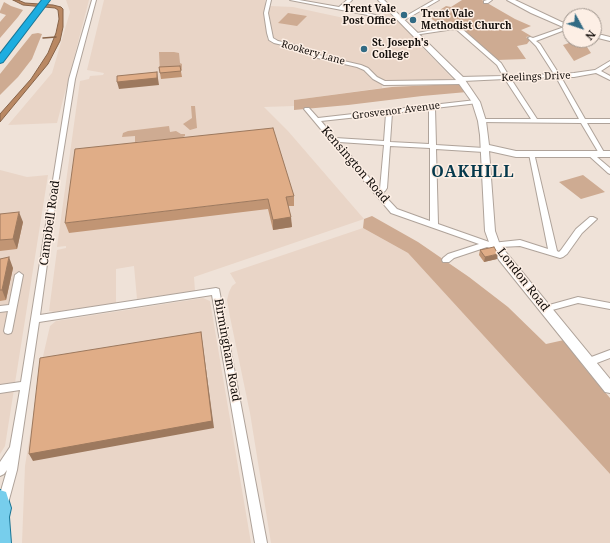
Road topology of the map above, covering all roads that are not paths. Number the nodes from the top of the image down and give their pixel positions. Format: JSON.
{"nodes":[{"id":1,"x":94,"y":0,"type":"edge"},
{"id":2,"x":269,"y":0,"type":"edge"},
{"id":3,"x":292,"y":0,"type":"edge"},
{"id":4,"x":350,"y":0,"type":"edge"},
{"id":5,"x":381,"y":0,"type":"edge"},
{"id":6,"x":437,"y":0,"type":"edge"},
{"id":7,"x":510,"y":0,"type":"edge"},
{"id":8,"x":40,"y":4,"type":"edge"},
{"id":9,"x":340,"y":9,"type":"junction"},
{"id":10,"x":378,"y":16,"type":"dead end"},
{"id":11,"x":401,"y":20,"type":"junction"},
{"id":12,"x":562,"y":24,"type":"edge"},
{"id":13,"x":562,"y":29,"type":"edge"},
{"id":14,"x":414,"y":34,"type":"junction"},
{"id":15,"x":0,"y":48,"type":"edge"},
{"id":16,"x":0,"y":60,"type":"edge"},
{"id":17,"x":610,"y":63,"type":"edge"},
{"id":18,"x":597,"y":71,"type":"junction"},
{"id":19,"x":558,"y":76,"type":"junction"},
{"id":20,"x":508,"y":78,"type":"junction"},
{"id":21,"x":610,"y":78,"type":"edge"},
{"id":22,"x":461,"y":81,"type":"junction"},
{"id":23,"x":476,"y":102,"type":"junction"},
{"id":24,"x":432,"y":107,"type":"junction"},
{"id":25,"x":307,"y":109,"type":"dead end"},
{"id":26,"x":390,"y":112,"type":"junction"},
{"id":27,"x":316,"y":120,"type":"junction"},
{"id":28,"x":482,"y":121,"type":"junction"},
{"id":29,"x":535,"y":121,"type":"junction"},
{"id":30,"x":583,"y":121,"type":"junction"},
{"id":31,"x":610,"y":121,"type":"edge"},
{"id":32,"x":333,"y":140,"type":"junction"},
{"id":33,"x":387,"y":143,"type":"junction"},
{"id":34,"x":433,"y":147,"type":"junction"},
{"id":35,"x":485,"y":148,"type":"junction"},
{"id":36,"x":589,"y":153,"type":"junction"},
{"id":37,"x":532,"y":154,"type":"junction"},
{"id":38,"x":606,"y":154,"type":"edge"},
{"id":39,"x":610,"y":172,"type":"edge"},
{"id":40,"x":378,"y":192,"type":"junction"},
{"id":41,"x":593,"y":219,"type":"dead end"},
{"id":42,"x":434,"y":226,"type":"junction"},
{"id":43,"x":485,"y":244,"type":"junction"},
{"id":44,"x":496,"y":246,"type":"junction"},
{"id":45,"x":552,"y":253,"type":"junction"},
{"id":46,"x":446,"y":260,"type":"dead end"},
{"id":47,"x":19,"y":275,"type":"dead end"},
{"id":48,"x":610,"y":306,"type":"edge"},
{"id":49,"x":13,"y":307,"type":"junction"},
{"id":50,"x":0,"y":309,"type":"edge"},
{"id":51,"x":545,"y":309,"type":"junction"},
{"id":52,"x":35,"y":319,"type":"junction"},
{"id":53,"x":8,"y":331,"type":"dead end"},
{"id":54,"x":610,"y":354,"type":"edge"},
{"id":55,"x":589,"y":362,"type":"junction"},
{"id":56,"x":26,"y":385,"type":"junction"},
{"id":57,"x":610,"y":388,"type":"edge"},
{"id":58,"x":0,"y":389,"type":"edge"},
{"id":59,"x":15,"y":447,"type":"junction"},
{"id":60,"x":0,"y":471,"type":"edge"},
{"id":61,"x":1,"y":510,"type":"edge"},
{"id":62,"x":2,"y":543,"type":"edge"},
{"id":63,"x":261,"y":543,"type":"edge"}],
"edges":[{"from":1,"to":52,"type":"street","name":"Campbell Road"},
{"from":2,"to":22,"type":"street","name":"Rookery Lane"},
{"from":3,"to":9,"type":"street"},
{"from":4,"to":9,"type":"street"},
{"from":5,"to":11,"type":"main road","name":"London Road"},
{"from":6,"to":11,"type":"street"},
{"from":7,"to":12,"type":"main road"},
{"from":8,"to":15,"type":"highway"},
{"from":8,"to":16,"type":"highway"},
{"from":9,"to":10,"type":"street"},
{"from":11,"to":14,"type":"main road","name":"London Road"},
{"from":13,"to":19,"type":"street"},
{"from":14,"to":20,"type":"street"},
{"from":14,"to":22,"type":"main road","name":"London Road"},
{"from":17,"to":18,"type":"street","name":"Keelings Drive"},
{"from":18,"to":19,"type":"street","name":"Keelings Drive"},
{"from":18,"to":21,"type":"street"},
{"from":19,"to":20,"type":"street","name":"Keelings Drive"},
{"from":19,"to":30,"type":"street"},
{"from":20,"to":22,"type":"street","name":"Keelings Drive"},
{"from":20,"to":29,"type":"street"},
{"from":22,"to":23,"type":"main road","name":"London Road"},
{"from":23,"to":24,"type":"street","name":"Grosvenor Avenue"},
{"from":23,"to":28,"type":"main road","name":"London Road"},
{"from":24,"to":26,"type":"street","name":"Grosvenor Avenue"},
{"from":24,"to":34,"type":"street"},
{"from":25,"to":27,"type":"street","name":"Kensington Road"},
{"from":26,"to":27,"type":"street","name":"Grosvenor Avenue"},
{"from":26,"to":33,"type":"street"},
{"from":27,"to":32,"type":"street","name":"Kensington Road"},
{"from":28,"to":29,"type":"street"},
{"from":28,"to":35,"type":"main road","name":"London Road"},
{"from":29,"to":30,"type":"street"},
{"from":30,"to":31,"type":"street"},
{"from":30,"to":38,"type":"street"},
{"from":32,"to":33,"type":"street"},
{"from":32,"to":40,"type":"street","name":"Kensington Road"},
{"from":33,"to":34,"type":"street"},
{"from":33,"to":40,"type":"street"},
{"from":34,"to":35,"type":"street"},
{"from":34,"to":42,"type":"street"},
{"from":35,"to":37,"type":"main road"},
{"from":35,"to":44,"type":"main road","name":"London Road"},
{"from":36,"to":37,"type":"main road"},
{"from":36,"to":38,"type":"main road"},
{"from":36,"to":39,"type":"street"},
{"from":37,"to":45,"type":"street"},
{"from":40,"to":42,"type":"street","name":"Kensington Road"},
{"from":41,"to":45,"type":"street"},
{"from":42,"to":43,"type":"street","name":"Kensington Road"},
{"from":43,"to":44,"type":"street","name":"Kensington Road"},
{"from":43,"to":46,"type":"street"},
{"from":44,"to":45,"type":"street"},
{"from":44,"to":51,"type":"main road","name":"London Road"},
{"from":47,"to":49,"type":"street"},
{"from":48,"to":51,"type":"street"},
{"from":49,"to":50,"type":"street"},
{"from":49,"to":53,"type":"street"},
{"from":51,"to":55,"type":"main road","name":"London Road"},
{"from":52,"to":56,"type":"street","name":"Campbell Road"},
{"from":52,"to":63,"type":"street","name":"Birmingham Road"},
{"from":54,"to":55,"type":"street"},
{"from":55,"to":57,"type":"main road","name":"London Road"},
{"from":56,"to":58,"type":"street"},
{"from":56,"to":59,"type":"street","name":"Campbell Road"},
{"from":59,"to":60,"type":"street","name":"Campbell Road"},
{"from":59,"to":61,"type":"street","name":"Campbell Road"},
{"from":61,"to":62,"type":"main road","name":"Campbell Road"}]}
